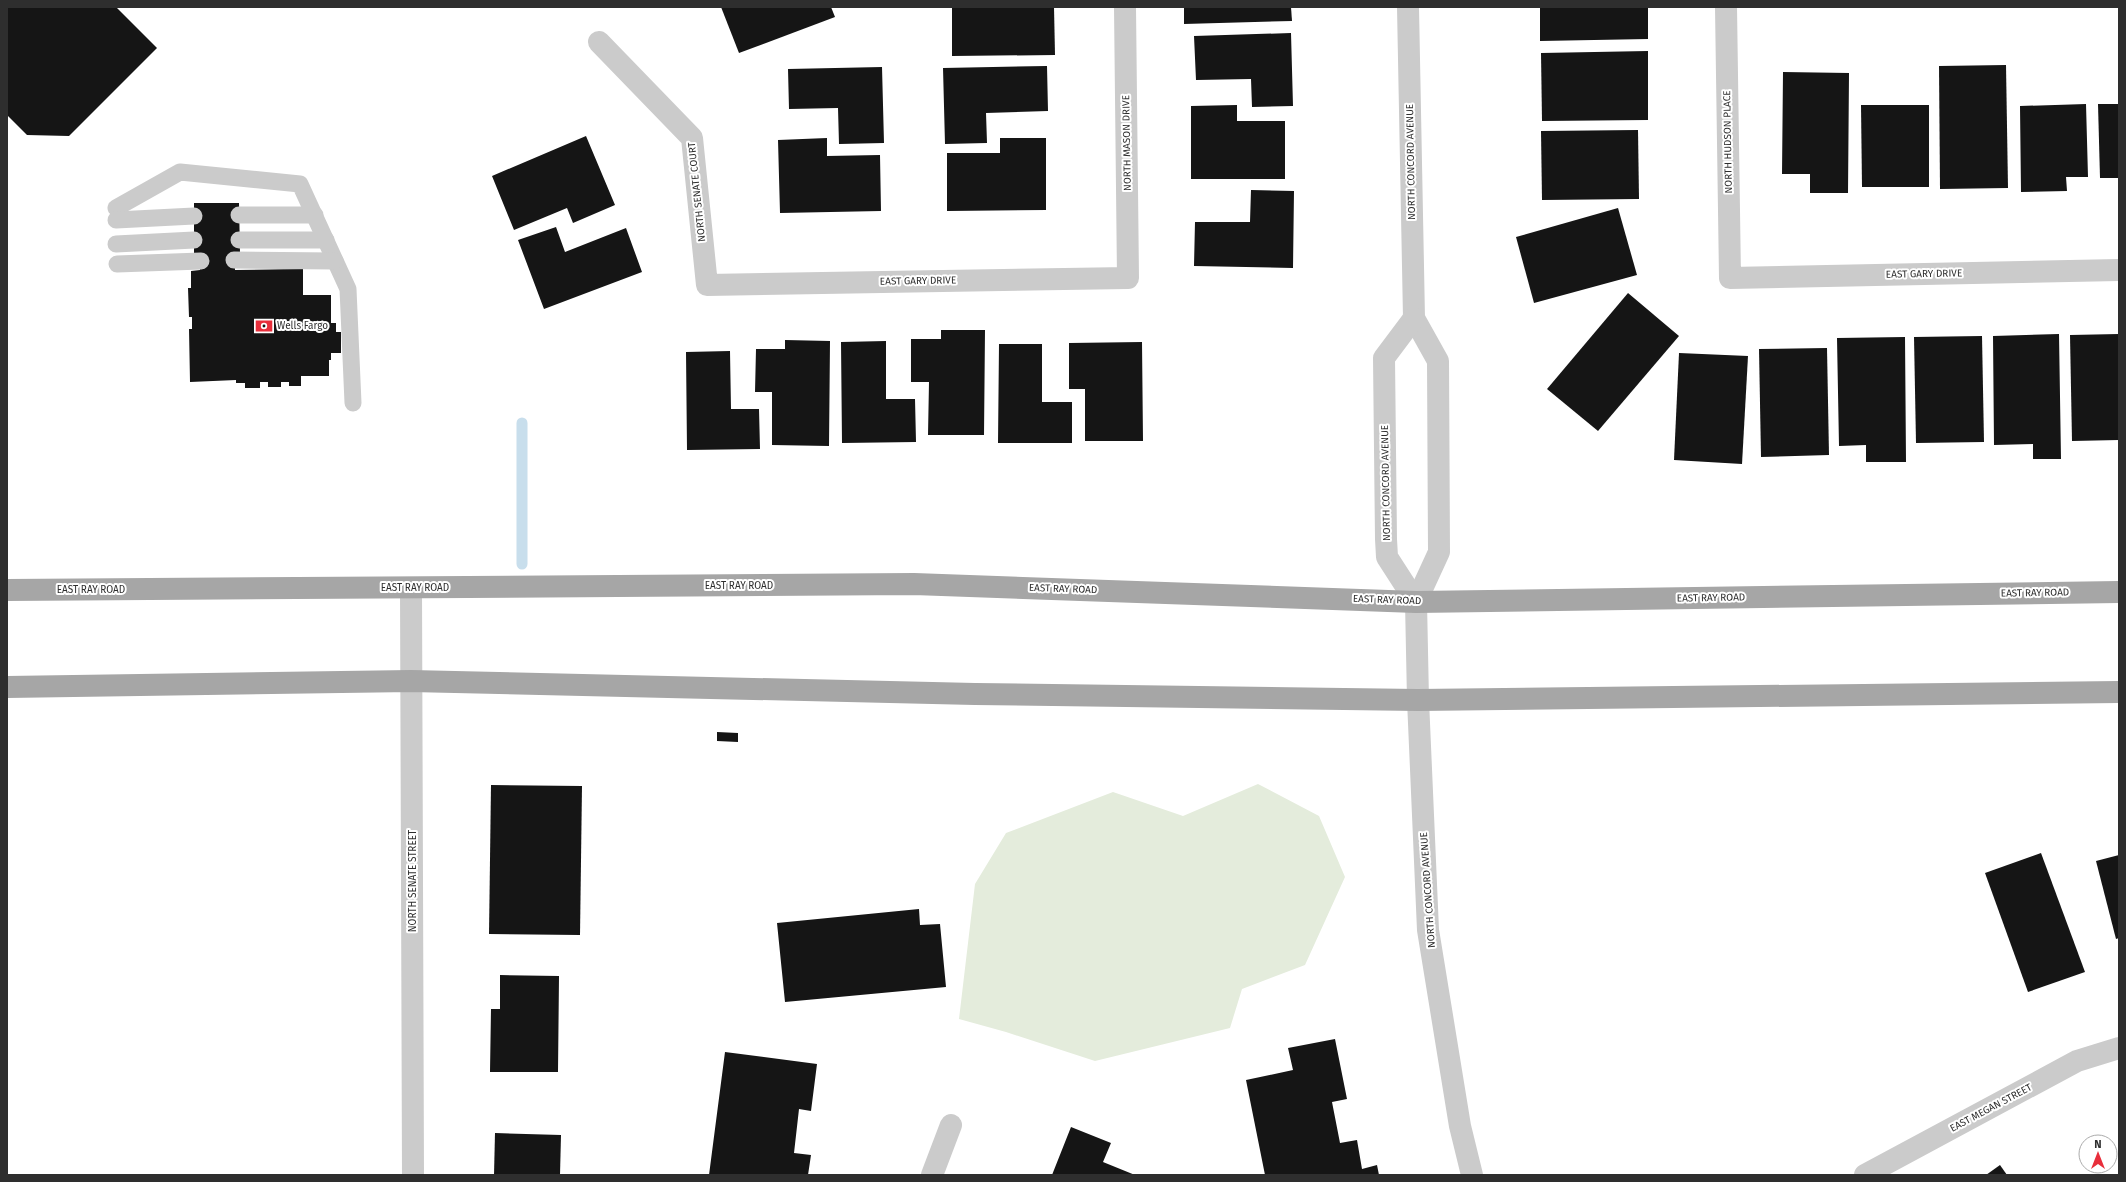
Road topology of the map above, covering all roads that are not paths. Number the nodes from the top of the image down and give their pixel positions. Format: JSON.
{"nodes":[{"id":1,"x":1125,"y":7,"type":"edge"},
{"id":2,"x":1408,"y":7,"type":"edge"},
{"id":3,"x":1726,"y":7,"type":"edge"},
{"id":4,"x":599,"y":42,"type":"dead end"},
{"id":5,"x":239,"y":215,"type":"dead end"},
{"id":6,"x":314,"y":215,"type":"junction"},
{"id":7,"x":194,"y":216,"type":"dead end"},
{"id":8,"x":194,"y":240,"type":"dead end"},
{"id":9,"x":239,"y":240,"type":"dead end"},
{"id":10,"x":326,"y":240,"type":"junction"},
{"id":11,"x":116,"y":244,"type":"dead end"},
{"id":12,"x":234,"y":260,"type":"dead end"},
{"id":13,"x":201,"y":261,"type":"dead end"},
{"id":14,"x":335,"y":261,"type":"junction"},
{"id":15,"x":117,"y":264,"type":"dead end"},
{"id":16,"x":2119,"y":270,"type":"edge"},
{"id":17,"x":1128,"y":278,"type":"joint"},
{"id":18,"x":1730,"y":278,"type":"joint"},
{"id":19,"x":707,"y":285,"type":"joint"},
{"id":20,"x":1414,"y":318,"type":"junction"},
{"id":21,"x":353,"y":403,"type":"dead end"},
{"id":22,"x":411,"y":588,"type":"junction"},
{"id":23,"x":7,"y":590,"type":"edge"},
{"id":24,"x":2119,"y":592,"type":"edge"},
{"id":25,"x":1416,"y":602,"type":"junction"},
{"id":26,"x":411,"y":681,"type":"junction"},
{"id":27,"x":7,"y":687,"type":"edge"},
{"id":28,"x":2119,"y":692,"type":"edge"},
{"id":29,"x":1418,"y":700,"type":"junction"},
{"id":30,"x":2119,"y":1048,"type":"edge"},
{"id":31,"x":951,"y":1124,"type":"dead end"},
{"id":32,"x":414,"y":1175,"type":"edge"},
{"id":33,"x":932,"y":1175,"type":"edge"},
{"id":34,"x":1472,"y":1175,"type":"edge"},
{"id":35,"x":1865,"y":1175,"type":"edge"}],
"edges":[{"from":1,"to":17,"type":"street","name":"NORTH MASON DRIVE"},
{"from":2,"to":20,"type":"street","name":"NORTH CONCORD AVENUE"},
{"from":3,"to":18,"type":"street","name":"NORTH HUDSON PLACE"},
{"from":4,"to":19,"type":"street","name":"NORTH SENATE COURT"},
{"from":5,"to":6,"type":"lane"},
{"from":6,"to":7,"type":"lane"},
{"from":6,"to":10,"type":"lane"},
{"from":8,"to":11,"type":"lane"},
{"from":9,"to":10,"type":"lane"},
{"from":10,"to":14,"type":"lane"},
{"from":12,"to":14,"type":"lane"},
{"from":13,"to":15,"type":"lane"},
{"from":14,"to":21,"type":"lane"},
{"from":16,"to":18,"type":"street","name":"EAST GARY DRIVE"},
{"from":17,"to":19,"type":"street","name":"EAST GARY DRIVE"},
{"from":20,"to":25,"type":"street","name":"NORTH CONCORD AVENUE"},
{"from":20,"to":25,"type":"street","name":"NORTH CONCORD AVENUE"},
{"from":22,"to":23,"type":"main road","name":"EAST RAY ROAD"},
{"from":22,"to":25,"type":"main road","name":"EAST RAY ROAD"},
{"from":22,"to":26,"type":"street","name":"NORTH SENATE STREET"},
{"from":24,"to":25,"type":"main road","name":"EAST RAY ROAD"},
{"from":25,"to":29,"type":"street","name":"NORTH CONCORD AVENUE"},
{"from":26,"to":27,"type":"main road"},
{"from":26,"to":29,"type":"main road"},
{"from":26,"to":32,"type":"street","name":"NORTH SENATE STREET"},
{"from":28,"to":29,"type":"main road"},
{"from":29,"to":34,"type":"street","name":"NORTH CONCORD AVENUE"},
{"from":30,"to":35,"type":"street","name":"EAST MEGAN STREET"},
{"from":31,"to":33,"type":"street"}]}
